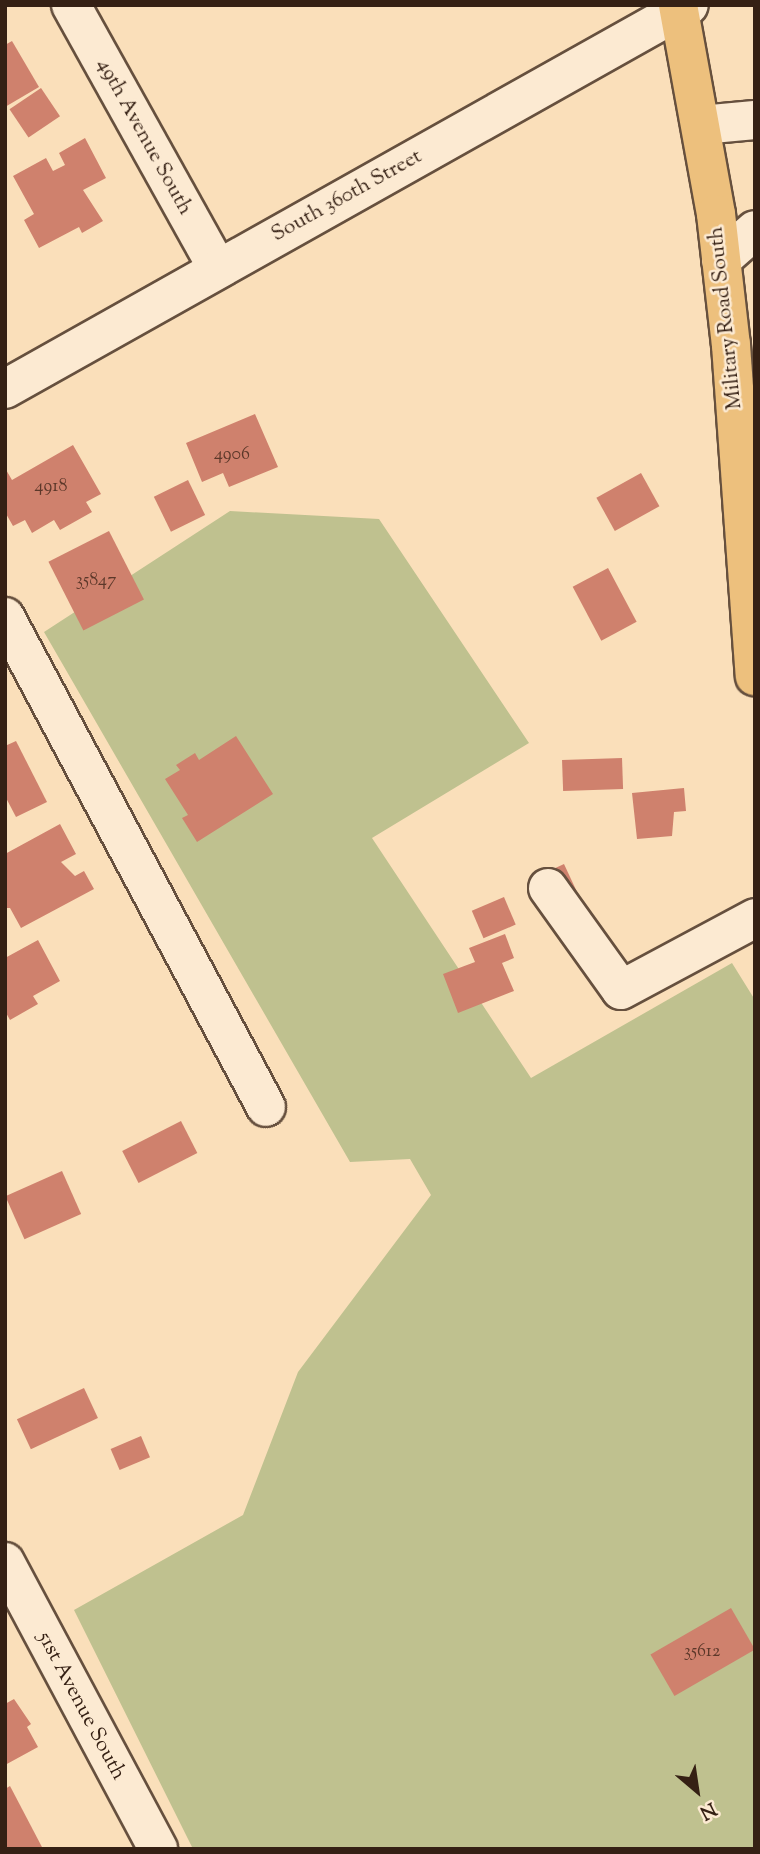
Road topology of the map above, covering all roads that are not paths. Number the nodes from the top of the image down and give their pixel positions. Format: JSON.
{"nodes":[{"id":1,"x":71,"y":5,"type":"edge"},
{"id":2,"x":682,"y":7,"type":"edge"},
{"id":3,"x":755,"y":120,"type":"edge"},
{"id":4,"x":701,"y":125,"type":"junction"},
{"id":5,"x":755,"y":230,"type":"edge"},
{"id":6,"x":721,"y":260,"type":"junction"},
{"id":7,"x":218,"y":268,"type":"junction"},
{"id":8,"x":5,"y":389,"type":"edge"},
{"id":9,"x":5,"y":617,"type":"edge"},
{"id":10,"x":755,"y":676,"type":"edge"},
{"id":11,"x":548,"y":888,"type":"dead end"},
{"id":12,"x":755,"y":918,"type":"edge"},
{"id":13,"x":266,"y":1107,"type":"dead end"},
{"id":14,"x":5,"y":1562,"type":"edge"},
{"id":15,"x":158,"y":1849,"type":"edge"}],
"edges":[{"from":1,"to":7,"type":"street","name":"49th Avenue South"},
{"from":2,"to":4,"type":"main road","name":"Military Road South"},
{"from":2,"to":7,"type":"street","name":"South 360th Street"},
{"from":3,"to":4,"type":"street"},
{"from":4,"to":6,"type":"main road","name":"Military Road South"},
{"from":5,"to":6,"type":"street"},
{"from":6,"to":10,"type":"main road","name":"Military Road South"},
{"from":7,"to":8,"type":"street","name":"South 360th Street"},
{"from":9,"to":13,"type":"street"},
{"from":11,"to":12,"type":"street"},
{"from":14,"to":15,"type":"street","name":"51st Avenue South"}]}
